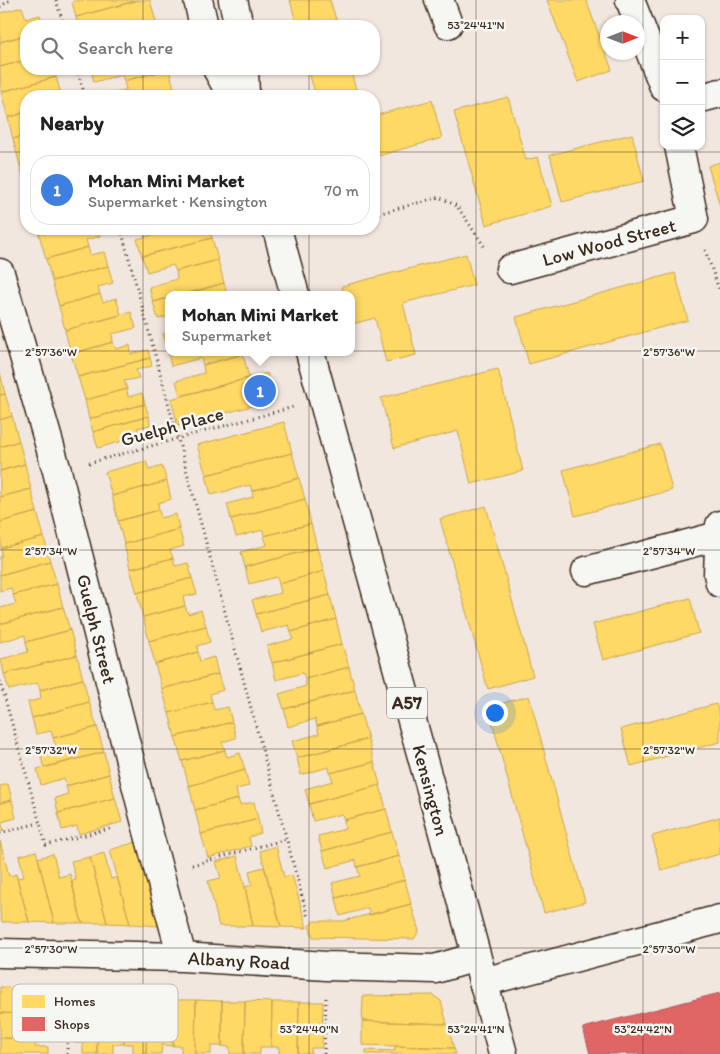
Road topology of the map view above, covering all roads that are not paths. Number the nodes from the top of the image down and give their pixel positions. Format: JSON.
{"nodes":[{"id":1,"x":198,"y":0,"type":"edge"},
{"id":2,"x":233,"y":0,"type":"edge"},
{"id":3,"x":630,"y":0,"type":"edge"},
{"id":4,"x":203,"y":20,"type":"edge"},
{"id":5,"x":237,"y":20,"type":"edge"},
{"id":6,"x":220,"y":75,"type":"edge"},
{"id":7,"x":244,"y":75,"type":"edge"},
{"id":8,"x":660,"y":77,"type":"edge"},
{"id":9,"x":229,"y":90,"type":"edge"},
{"id":10,"x":245,"y":90,"type":"edge"},
{"id":11,"x":720,"y":93,"type":"edge"},
{"id":12,"x":705,"y":97,"type":"edge"},
{"id":13,"x":680,"y":150,"type":"edge"},
{"id":14,"x":279,"y":235,"type":"edge"},
{"id":15,"x":510,"y":269,"type":"road end"},
{"id":16,"x":0,"y":273,"type":"edge"},
{"id":17,"x":293,"y":291,"type":"edge"},
{"id":18,"x":311,"y":356,"type":"edge"},
{"id":19,"x":719,"y":531,"type":"edge"},
{"id":20,"x":586,"y":571,"type":"dead end"},
{"id":21,"x":720,"y":583,"type":"edge"},
{"id":22,"x":720,"y":920,"type":"edge"},
{"id":23,"x":0,"y":953,"type":"edge"},
{"id":24,"x":182,"y":957,"type":"junction"},
{"id":25,"x":479,"y":969,"type":"junction"},
{"id":26,"x":503,"y":1054,"type":"edge"}],
"edges":[{"from":1,"to":4,"type":"street"},
{"from":2,"to":5,"type":"street"},
{"from":3,"to":8,"type":"street"},
{"from":6,"to":9,"type":"street"},
{"from":7,"to":10,"type":"street"},
{"from":11,"to":12,"type":"street"},
{"from":13,"to":15,"type":"street","name":"Low Wood Street"},
{"from":14,"to":17,"type":"street"},
{"from":16,"to":24,"type":"street","name":"Guelph Street"},
{"from":18,"to":25,"type":"street","name":"Kensington","number":"A57"},
{"from":19,"to":20,"type":"street"},
{"from":19,"to":21,"type":"street"},
{"from":22,"to":25,"type":"street","name":"Albany Road"},
{"from":23,"to":24,"type":"street","name":"Albany Road"},
{"from":24,"to":25,"type":"street","name":"Albany Road"},
{"from":25,"to":26,"type":"street","name":"Kensington","number":"A57"}]}
